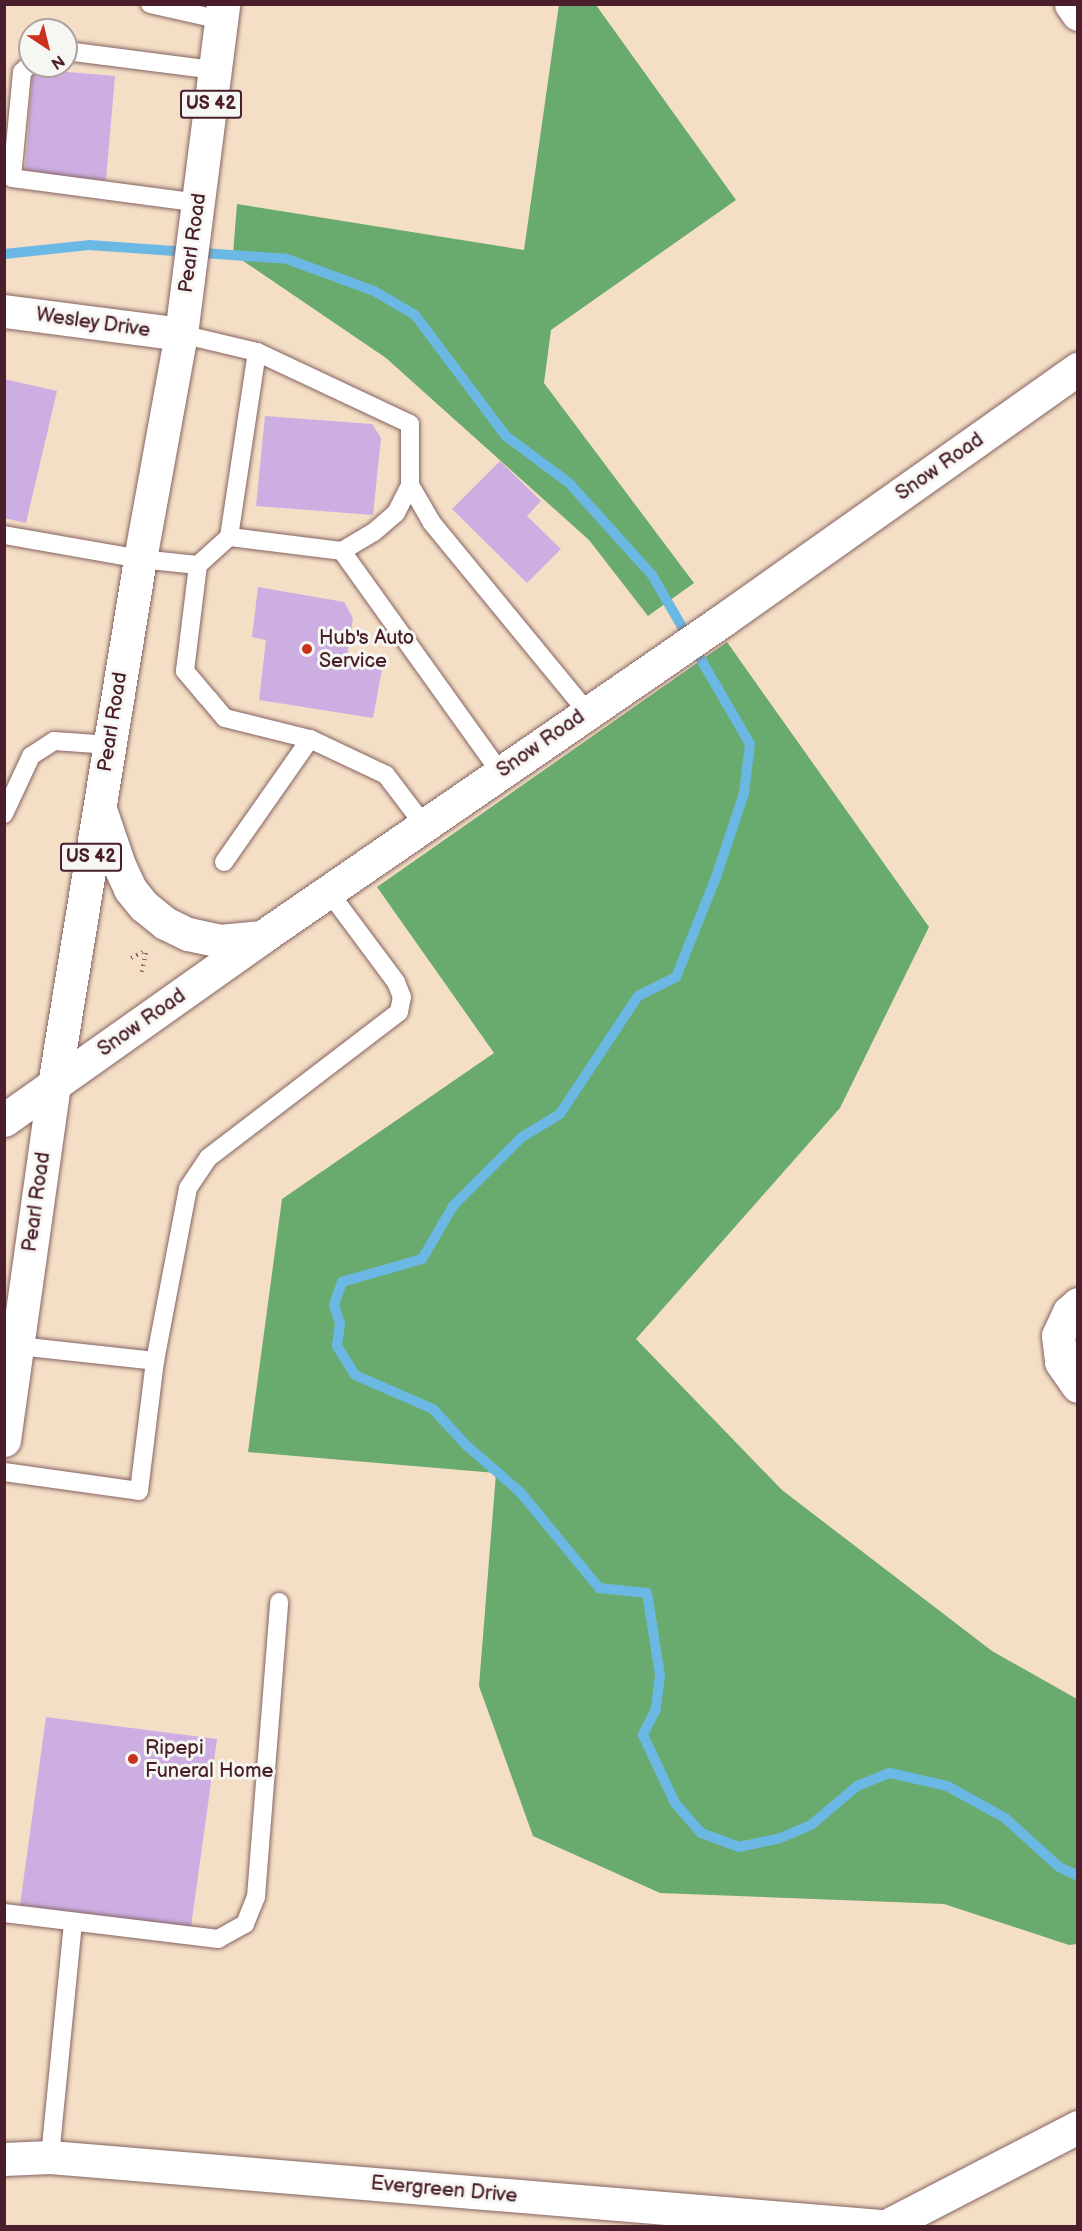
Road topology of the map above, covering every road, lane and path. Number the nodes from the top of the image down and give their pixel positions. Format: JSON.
{"nodes":[{"id":1,"x":150,"y":4,"type":"edge"},
{"id":2,"x":1071,"y":4,"type":"edge"},
{"id":3,"x":222,"y":12,"type":"edge"},
{"id":4,"x":1077,"y":14,"type":"edge"},
{"id":5,"x":78,"y":53,"type":"edge"},
{"id":6,"x":215,"y":70,"type":"junction"},
{"id":7,"x":21,"y":78,"type":"edge"},
{"id":8,"x":198,"y":212,"type":"junction"},
{"id":9,"x":4,"y":311,"type":"edge"},
{"id":10,"x":181,"y":334,"type":"junction"},
{"id":11,"x":257,"y":352,"type":"junction"},
{"id":12,"x":1077,"y":369,"type":"edge"},
{"id":13,"x":410,"y":485,"type":"junction"},
{"id":14,"x":4,"y":534,"type":"edge"},
{"id":15,"x":229,"y":537,"type":"junction"},
{"id":16,"x":342,"y":551,"type":"junction"},
{"id":17,"x":140,"y":559,"type":"junction"},
{"id":18,"x":198,"y":565,"type":"junction"},
{"id":19,"x":587,"y":712,"type":"junction"},
{"id":20,"x":310,"y":739,"type":"junction"},
{"id":21,"x":110,"y":745,"type":"junction"},
{"id":22,"x":500,"y":772,"type":"junction"},
{"id":23,"x":100,"y":806,"type":"junction"},
{"id":24,"x":4,"y":814,"type":"edge"},
{"id":25,"x":424,"y":825,"type":"junction"},
{"id":26,"x":224,"y":862,"type":"dead end"},
{"id":27,"x":329,"y":892,"type":"junction"},
{"id":28,"x":262,"y":937,"type":"junction"},
{"id":29,"x":146,"y":951,"type":"dead end"},
{"id":30,"x":142,"y":972,"type":"dead end"},
{"id":31,"x":54,"y":1085,"type":"junction"},
{"id":32,"x":4,"y":1120,"type":"edge"},
{"id":33,"x":1077,"y":1304,"type":"edge"},
{"id":34,"x":4,"y":1308,"type":"edge"},
{"id":35,"x":18,"y":1346,"type":"junction"},
{"id":36,"x":155,"y":1361,"type":"junction"},
{"id":37,"x":1077,"y":1386,"type":"edge"},
{"id":38,"x":5,"y":1438,"type":"edge"},
{"id":39,"x":4,"y":1472,"type":"edge"},
{"id":40,"x":279,"y":1602,"type":"dead end"},
{"id":41,"x":4,"y":1913,"type":"edge"},
{"id":42,"x":73,"y":1922,"type":"junction"},
{"id":43,"x":1077,"y":2127,"type":"edge"},
{"id":44,"x":50,"y":2157,"type":"junction"},
{"id":45,"x":4,"y":2159,"type":"edge"},
{"id":46,"x":885,"y":2226,"type":"edge"}],
"edges":[{"from":1,"to":3,"type":"lane"},
{"from":2,"to":4,"type":"main road"},
{"from":3,"to":6,"type":"main road","name":"Pearl Road","number":"US 42"},
{"from":5,"to":6,"type":"lane"},
{"from":6,"to":8,"type":"main road","name":"Pearl Road","number":"US 42"},
{"from":7,"to":8,"type":"lane"},
{"from":8,"to":10,"type":"main road","name":"Pearl Road","number":"US 42"},
{"from":9,"to":10,"type":"main road","name":"Wesley Drive"},
{"from":10,"to":11,"type":"lane"},
{"from":10,"to":17,"type":"main road","name":"Pearl Road","number":"US 42"},
{"from":11,"to":13,"type":"lane"},
{"from":11,"to":15,"type":"lane"},
{"from":12,"to":19,"type":"main road","name":"Snow Road"},
{"from":13,"to":16,"type":"lane"},
{"from":13,"to":19,"type":"lane"},
{"from":14,"to":17,"type":"lane"},
{"from":15,"to":16,"type":"lane"},
{"from":15,"to":18,"type":"lane"},
{"from":16,"to":22,"type":"lane"},
{"from":17,"to":18,"type":"lane"},
{"from":17,"to":21,"type":"main road","name":"Pearl Road","number":"US 42"},
{"from":18,"to":20,"type":"lane"},
{"from":19,"to":22,"type":"main road","name":"Snow Road"},
{"from":20,"to":25,"type":"lane"},
{"from":20,"to":26,"type":"lane"},
{"from":21,"to":23,"type":"main road","name":"Pearl Road","number":"US 42"},
{"from":21,"to":24,"type":"lane"},
{"from":22,"to":25,"type":"main road","name":"Snow Road"},
{"from":23,"to":28,"type":"main road"},
{"from":23,"to":31,"type":"main road","name":"Pearl Road","number":"US 42"},
{"from":25,"to":27,"type":"main road","name":"Snow Road"},
{"from":27,"to":28,"type":"main road","name":"Snow Road"},
{"from":27,"to":36,"type":"lane"},
{"from":28,"to":31,"type":"main road","name":"Snow Road"},
{"from":29,"to":30,"type":"path"},
{"from":31,"to":32,"type":"main road","name":"Snow Road"},
{"from":31,"to":35,"type":"main road","name":"Pearl Road","number":"US 42"},
{"from":33,"to":37,"type":"main road"},
{"from":34,"to":35,"type":"main road"},
{"from":35,"to":36,"type":"lane"},
{"from":35,"to":38,"type":"main road","name":"Pearl Road","number":"US 42"},
{"from":36,"to":39,"type":"lane"},
{"from":40,"to":42,"type":"lane"},
{"from":41,"to":42,"type":"lane"},
{"from":42,"to":44,"type":"lane"},
{"from":43,"to":46,"type":"main road","name":"Evergreen Drive"},
{"from":44,"to":45,"type":"main road","name":"Evergreen Drive"},
{"from":44,"to":46,"type":"main road","name":"Evergreen Drive"}]}
